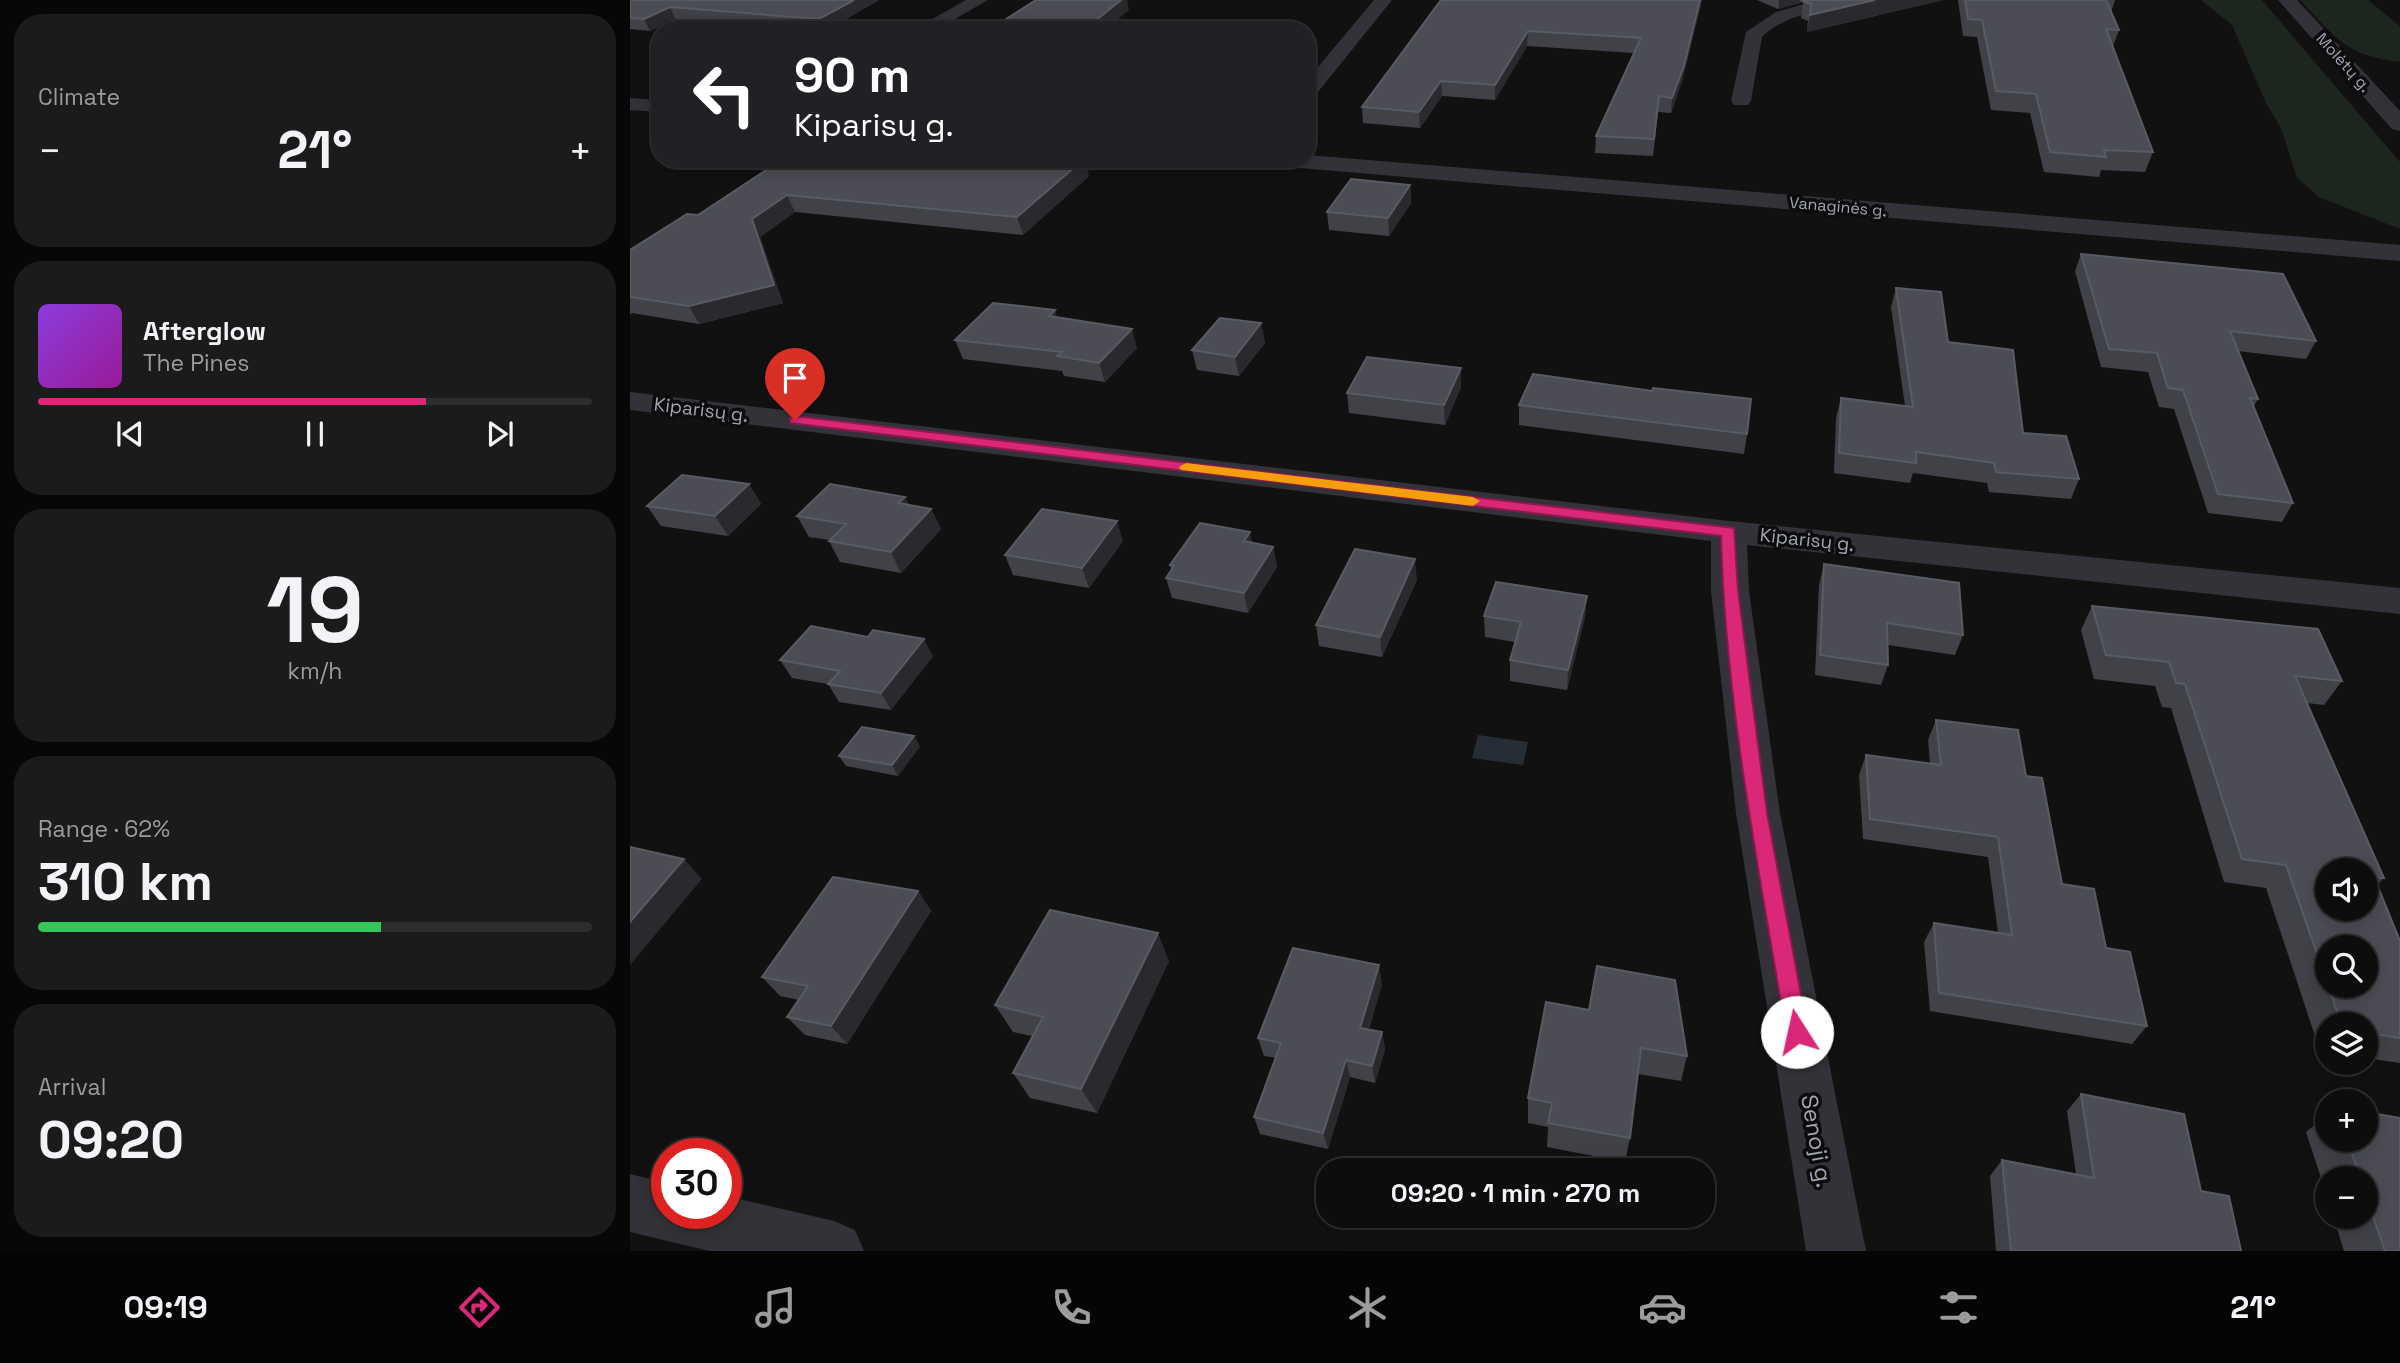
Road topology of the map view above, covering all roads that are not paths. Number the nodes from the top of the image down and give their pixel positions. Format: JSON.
{"nodes":[{"id":1,"x":979,"y":0,"type":"edge"},
{"id":2,"x":1383,"y":0,"type":"edge"},
{"id":3,"x":1844,"y":0,"type":"edge"},
{"id":4,"x":2287,"y":0,"type":"edge"},
{"id":5,"x":939,"y":21,"type":"edge"},
{"id":6,"x":1316,"y":82,"type":"edge"},
{"id":7,"x":1741,"y":101,"type":"dead end"},
{"id":8,"x":630,"y":104,"type":"edge"},
{"id":9,"x":651,"y":105,"type":"edge"},
{"id":10,"x":2400,"y":124,"type":"edge"},
{"id":11,"x":1316,"y":162,"type":"edge"},
{"id":12,"x":2400,"y":253,"type":"edge"},
{"id":13,"x":630,"y":401,"type":"edge"},
{"id":14,"x":1729,"y":532,"type":"junction"},
{"id":15,"x":2400,"y":601,"type":"edge"},
{"id":16,"x":630,"y":1203,"type":"edge"},
{"id":17,"x":651,"y":1208,"type":"edge"},
{"id":18,"x":740,"y":1229,"type":"edge"},
{"id":19,"x":834,"y":1251,"type":"edge"},
{"id":20,"x":1836,"y":1251,"type":"edge"}],
"edges":[{"from":1,"to":5,"type":"street"},
{"from":2,"to":6,"type":"street"},
{"from":3,"to":7,"type":"street"},
{"from":4,"to":10,"type":"street","name":"Molėtų g."},
{"from":8,"to":9,"type":"street"},
{"from":11,"to":12,"type":"street","name":"Vanaginės g."},
{"from":13,"to":14,"type":"street","name":"Kiparisų g."},
{"from":14,"to":15,"type":"street","name":"Kiparisų g."},
{"from":14,"to":20,"type":"street","name":"Senoji g."},
{"from":16,"to":17,"type":"street"},
{"from":18,"to":19,"type":"street"}]}
